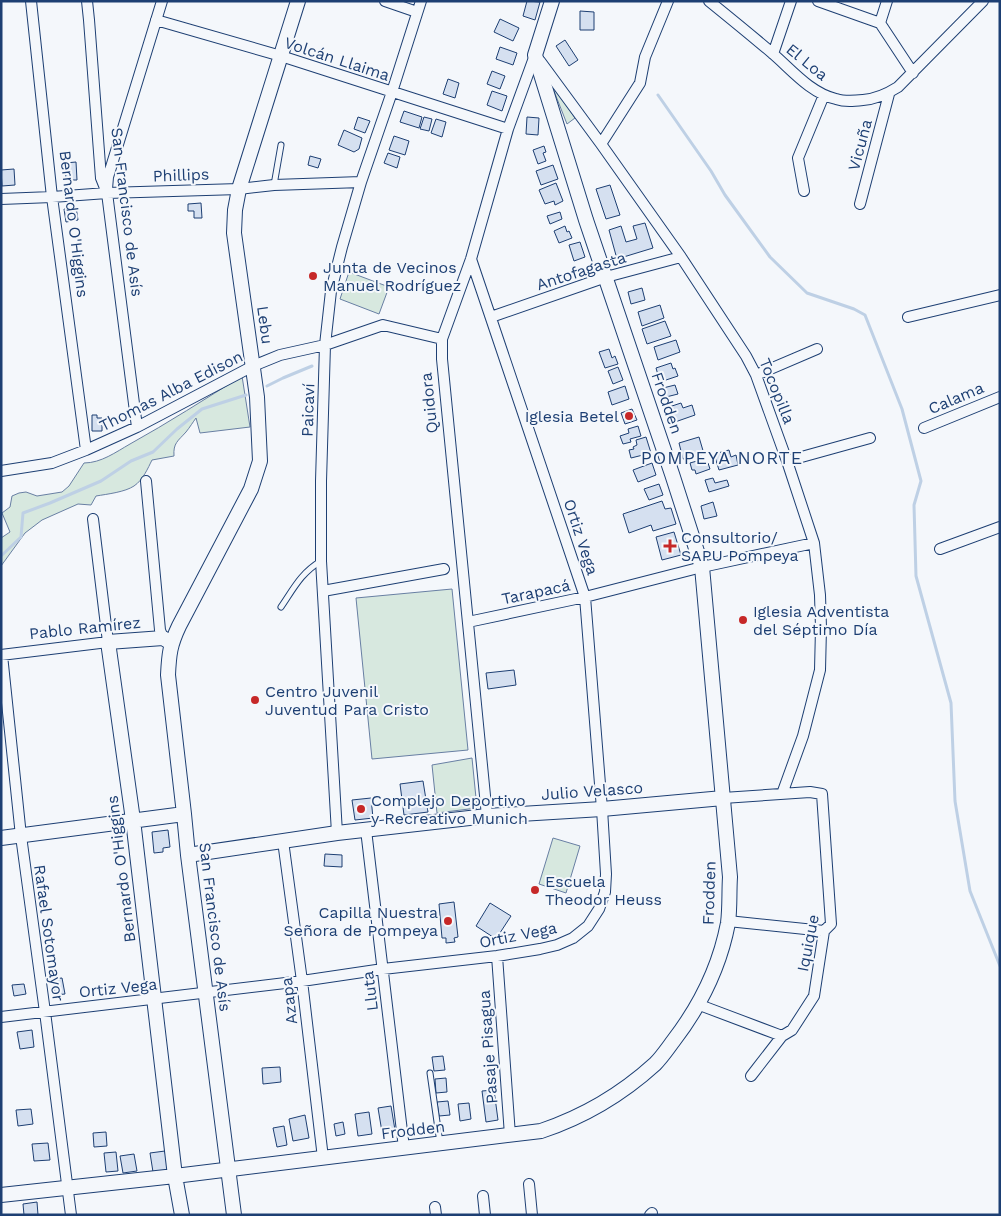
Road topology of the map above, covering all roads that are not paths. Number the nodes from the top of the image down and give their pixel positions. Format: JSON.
{"nodes":[{"id":1,"x":32,"y":1,"type":"edge"},
{"id":2,"x":87,"y":1,"type":"edge"},
{"id":3,"x":162,"y":1,"type":"edge"},
{"id":4,"x":298,"y":1,"type":"edge"},
{"id":5,"x":385,"y":1,"type":"edge"},
{"id":6,"x":421,"y":1,"type":"edge"},
{"id":7,"x":552,"y":1,"type":"edge"},
{"id":8,"x":668,"y":1,"type":"edge"},
{"id":9,"x":710,"y":1,"type":"edge"},
{"id":10,"x":791,"y":1,"type":"edge"},
{"id":11,"x":818,"y":1,"type":"edge"},
{"id":12,"x":887,"y":1,"type":"edge"},
{"id":13,"x":983,"y":1,"type":"edge"},
{"id":14,"x":417,"y":12,"type":"junction"},
{"id":15,"x":156,"y":20,"type":"junction"},
{"id":16,"x":880,"y":23,"type":"junction"},
{"id":17,"x":773,"y":54,"type":"junction"},
{"id":18,"x":535,"y":55,"type":"junction"},
{"id":19,"x":281,"y":56,"type":"junction"},
{"id":20,"x":913,"y":74,"type":"junction"},
{"id":21,"x":392,"y":92,"type":"junction"},
{"id":22,"x":889,"y":94,"type":"junction"},
{"id":23,"x":824,"y":95,"type":"junction"},
{"id":24,"x":508,"y":129,"type":"junction"},
{"id":25,"x":601,"y":144,"type":"junction"},
{"id":26,"x":281,"y":145,"type":"dead end"},
{"id":27,"x":362,"y":182,"type":"junction"},
{"id":28,"x":274,"y":185,"type":"junction"},
{"id":29,"x":239,"y":188,"type":"junction"},
{"id":30,"x":804,"y":191,"type":"dead end"},
{"id":31,"x":107,"y":193,"type":"junction"},
{"id":32,"x":52,"y":197,"type":"junction"},
{"id":33,"x":1,"y":199,"type":"edge"},
{"id":34,"x":860,"y":204,"type":"dead end"},
{"id":35,"x":681,"y":257,"type":"junction"},
{"id":36,"x":471,"y":258,"type":"junction"},
{"id":37,"x":606,"y":277,"type":"junction"},
{"id":38,"x":1000,"y":294,"type":"edge"},
{"id":39,"x":492,"y":317,"type":"junction"},
{"id":40,"x":908,"y":317,"type":"dead end"},
{"id":41,"x":442,"y":339,"type":"junction"},
{"id":42,"x":325,"y":345,"type":"junction"},
{"id":43,"x":817,"y":349,"type":"dead end"},
{"id":44,"x":253,"y":366,"type":"junction"},
{"id":45,"x":756,"y":375,"type":"junction"},
{"id":46,"x":1000,"y":396,"type":"edge"},
{"id":47,"x":137,"y":427,"type":"junction"},
{"id":48,"x":924,"y":428,"type":"dead end"},
{"id":49,"x":870,"y":438,"type":"dead end"},
{"id":50,"x":86,"y":450,"type":"junction"},
{"id":51,"x":787,"y":461,"type":"junction"},
{"id":52,"x":1,"y":471,"type":"edge"},
{"id":53,"x":146,"y":482,"type":"dead end"},
{"id":54,"x":93,"y":519,"type":"dead end"},
{"id":55,"x":1000,"y":527,"type":"edge"},
{"id":56,"x":814,"y":543,"type":"junction"},
{"id":57,"x":940,"y":550,"type":"dead end"},
{"id":58,"x":321,"y":561,"type":"junction"},
{"id":59,"x":702,"y":567,"type":"junction"},
{"id":60,"x":444,"y":570,"type":"dead end"},
{"id":61,"x":322,"y":591,"type":"junction"},
{"id":62,"x":585,"y":597,"type":"junction"},
{"id":63,"x":281,"y":607,"type":"dead end"},
{"id":64,"x":468,"y":622,"type":"junction"},
{"id":65,"x":167,"y":640,"type":"junction"},
{"id":66,"x":108,"y":642,"type":"junction"},
{"id":67,"x":1,"y":655,"type":"edge"},
{"id":68,"x":782,"y":794,"type":"junction"},
{"id":69,"x":822,"y":794,"type":"joint"},
{"id":70,"x":723,"y":798,"type":"junction"},
{"id":71,"x":602,"y":809,"type":"junction"},
{"id":72,"x":184,"y":814,"type":"junction"},
{"id":73,"x":487,"y":816,"type":"junction"},
{"id":74,"x":133,"y":820,"type":"junction"},
{"id":75,"x":366,"y":830,"type":"junction"},
{"id":76,"x":337,"y":834,"type":"junction"},
{"id":77,"x":20,"y":836,"type":"junction"},
{"id":78,"x":1,"y":838,"type":"edge"},
{"id":79,"x":282,"y":841,"type":"junction"},
{"id":80,"x":188,"y":855,"type":"junction"},
{"id":81,"x":728,"y":921,"type":"junction"},
{"id":82,"x":824,"y":931,"type":"junction"},
{"id":83,"x":497,"y":956,"type":"junction"},
{"id":84,"x":383,"y":969,"type":"junction"},
{"id":85,"x":302,"y":982,"type":"junction"},
{"id":86,"x":206,"y":994,"type":"junction"},
{"id":87,"x":154,"y":999,"type":"junction"},
{"id":88,"x":697,"y":1004,"type":"junction"},
{"id":89,"x":45,"y":1012,"type":"junction"},
{"id":90,"x":1,"y":1016,"type":"edge"},
{"id":91,"x":782,"y":1036,"type":"junction"},
{"id":92,"x":430,"y":1073,"type":"dead end"},
{"id":93,"x":751,"y":1076,"type":"dead end"},
{"id":94,"x":510,"y":1135,"type":"junction"},
{"id":95,"x":440,"y":1144,"type":"junction"},
{"id":96,"x":404,"y":1148,"type":"junction"},
{"id":97,"x":323,"y":1158,"type":"junction"},
{"id":98,"x":228,"y":1170,"type":"junction"},
{"id":99,"x":176,"y":1176,"type":"junction"},
{"id":100,"x":529,"y":1184,"type":"dead end"},
{"id":101,"x":67,"y":1188,"type":"junction"},
{"id":102,"x":1,"y":1195,"type":"edge"},
{"id":103,"x":483,"y":1196,"type":"dead end"},
{"id":104,"x":71,"y":1215,"type":"edge"},
{"id":105,"x":182,"y":1215,"type":"edge"},
{"id":106,"x":234,"y":1215,"type":"edge"},
{"id":107,"x":485,"y":1215,"type":"edge"},
{"id":108,"x":532,"y":1215,"type":"edge"}],
"edges":[{"from":1,"to":32,"type":"street","name":"Bernardo O'Higgins"},
{"from":2,"to":31,"type":"street","name":"San Francisco de Asís"},
{"from":3,"to":15,"type":"street"},
{"from":4,"to":19,"type":"main road","name":"Lebu"},
{"from":5,"to":14,"type":"street"},
{"from":6,"to":14,"type":"street","name":"Paicaví"},
{"from":7,"to":18,"type":"main road","name":"Quidora"},
{"from":8,"to":25,"type":"street"},
{"from":9,"to":17,"type":"street","name":"El Loa"},
{"from":10,"to":17,"type":"street"},
{"from":11,"to":16,"type":"street"},
{"from":12,"to":16,"type":"street"},
{"from":13,"to":20,"type":"street","name":"El Loa"},
{"from":14,"to":21,"type":"street","name":"Paicaví"},
{"from":15,"to":19,"type":"street","name":"Volcán Llaima"},
{"from":15,"to":31,"type":"street"},
{"from":16,"to":20,"type":"street"},
{"from":17,"to":23,"type":"street","name":"El Loa"},
{"from":18,"to":24,"type":"street","name":"Quidora"},
{"from":18,"to":25,"type":"street","name":"Tocopilla"},
{"from":18,"to":37,"type":"main road","name":"Frodden"},
{"from":19,"to":21,"type":"street","name":"Volcán Llaima"},
{"from":19,"to":29,"type":"main road","name":"Lebu"},
{"from":20,"to":22,"type":"street","name":"El Loa"},
{"from":21,"to":24,"type":"street","name":"Volcán Llaima"},
{"from":21,"to":27,"type":"street","name":"Paicaví"},
{"from":22,"to":23,"type":"street","name":"El Loa"},
{"from":22,"to":34,"type":"street","name":"Vicuña"},
{"from":23,"to":30,"type":"street"},
{"from":24,"to":36,"type":"street","name":"Quidora"},
{"from":25,"to":35,"type":"street","name":"Tocopilla"},
{"from":26,"to":28,"type":"lane"},
{"from":27,"to":28,"type":"street","name":"Phillips"},
{"from":27,"to":42,"type":"street","name":"Paicaví"},
{"from":28,"to":29,"type":"street","name":"Phillips"},
{"from":29,"to":31,"type":"street","name":"Phillips"},
{"from":29,"to":44,"type":"main road","name":"Lebu"},
{"from":31,"to":32,"type":"street","name":"Phillips"},
{"from":31,"to":47,"type":"street","name":"San Francisco de Asís"},
{"from":32,"to":33,"type":"street","name":"Phillips"},
{"from":32,"to":50,"type":"street","name":"Bernardo O'Higgins"},
{"from":35,"to":37,"type":"street","name":"Antofagasta"},
{"from":35,"to":45,"type":"street","name":"Tocopilla"},
{"from":36,"to":39,"type":"street","name":"Ortiz Vega"},
{"from":36,"to":41,"type":"street","name":"Quidora"},
{"from":37,"to":39,"type":"street","name":"Antofagasta"},
{"from":37,"to":59,"type":"main road","name":"Frodden"},
{"from":38,"to":40,"type":"street"},
{"from":39,"to":62,"type":"street","name":"Ortiz Vega"},
{"from":41,"to":42,"type":"street","name":"Thomas Alba Edison"},
{"from":41,"to":64,"type":"street","name":"Quidora"},
{"from":42,"to":44,"type":"street","name":"Thomas Alba Edison"},
{"from":42,"to":58,"type":"street","name":"Paicaví"},
{"from":43,"to":45,"type":"street"},
{"from":44,"to":47,"type":"street","name":"Thomas Alba Edison"},
{"from":44,"to":65,"type":"main road","name":"Lebu"},
{"from":45,"to":51,"type":"street","name":"Tocopilla"},
{"from":46,"to":48,"type":"street","name":"Calama"},
{"from":47,"to":50,"type":"street","name":"Thomas Alba Edison"},
{"from":49,"to":51,"type":"street"},
{"from":50,"to":52,"type":"street","name":"Thomas Alba Edison"},
{"from":51,"to":56,"type":"street","name":"Tocopilla"},
{"from":53,"to":65,"type":"street","name":"San Francisco de Asís"},
{"from":54,"to":66,"type":"street","name":"Bernardo O'Higgins"},
{"from":55,"to":57,"type":"street"},
{"from":56,"to":59,"type":"street","name":"Tarapacá"},
{"from":56,"to":68,"type":"street","name":"Tocopilla"},
{"from":58,"to":61,"type":"street","name":"Paicaví"},
{"from":58,"to":63,"type":"lane"},
{"from":59,"to":62,"type":"street","name":"Tarapacá"},
{"from":59,"to":70,"type":"main road","name":"Frodden"},
{"from":60,"to":61,"type":"street"},
{"from":61,"to":76,"type":"street","name":"Paicaví"},
{"from":62,"to":64,"type":"street","name":"Tarapacá"},
{"from":62,"to":71,"type":"street","name":"Ortiz Vega"},
{"from":64,"to":73,"type":"street","name":"Quidora"},
{"from":65,"to":66,"type":"main road","name":"Pablo Ramírez"},
{"from":65,"to":72,"type":"main road","name":"San Francisco de Asís"},
{"from":66,"to":67,"type":"street","name":"Pablo Ramírez"},
{"from":66,"to":74,"type":"main road","name":"Bernardo O'Higgins"},
{"from":67,"to":77,"type":"street","name":"Rafael Sotomayor"},
{"from":68,"to":69,"type":"street","name":"Julio Velasco"},
{"from":68,"to":70,"type":"street","name":"Julio Velasco"},
{"from":69,"to":82,"type":"street","name":"Iquique"},
{"from":70,"to":71,"type":"main road","name":"Julio Velasco"},
{"from":70,"to":81,"type":"main road","name":"Frodden"},
{"from":71,"to":73,"type":"main road","name":"Julio Velasco"},
{"from":71,"to":83,"type":"street","name":"Ortiz Vega"},
{"from":72,"to":74,"type":"main road"},
{"from":72,"to":80,"type":"main road","name":"San Francisco de Asís"},
{"from":73,"to":75,"type":"main road","name":"Julio Velasco"},
{"from":74,"to":77,"type":"main road"},
{"from":74,"to":87,"type":"main road","name":"Bernardo O'Higgins"},
{"from":75,"to":76,"type":"main road","name":"Julio Velasco"},
{"from":75,"to":84,"type":"street","name":"Lluta"},
{"from":76,"to":79,"type":"main road","name":"Julio Velasco"},
{"from":77,"to":78,"type":"main road"},
{"from":77,"to":89,"type":"street","name":"Rafael Sotomayor"},
{"from":79,"to":80,"type":"main road","name":"Julio Velasco"},
{"from":79,"to":85,"type":"street","name":"Azapa"},
{"from":80,"to":86,"type":"main road","name":"San Francisco de Asís"},
{"from":81,"to":82,"type":"street"},
{"from":81,"to":88,"type":"main road","name":"Frodden"},
{"from":82,"to":91,"type":"street","name":"Iquique"},
{"from":83,"to":84,"type":"street","name":"Ortiz Vega"},
{"from":83,"to":94,"type":"street","name":"Pasaje Pisagua"},
{"from":84,"to":85,"type":"street","name":"Ortiz Vega"},
{"from":84,"to":96,"type":"street","name":"Lluta"},
{"from":85,"to":86,"type":"street","name":"Ortiz Vega"},
{"from":85,"to":97,"type":"street","name":"Azapa"},
{"from":86,"to":87,"type":"street","name":"Ortiz Vega"},
{"from":86,"to":98,"type":"main road","name":"San Francisco de Asís"},
{"from":87,"to":89,"type":"street","name":"Ortiz Vega"},
{"from":87,"to":99,"type":"main road","name":"Bernardo O'Higgins"},
{"from":88,"to":91,"type":"street"},
{"from":88,"to":94,"type":"main road","name":"Frodden"},
{"from":89,"to":90,"type":"street","name":"Ortiz Vega"},
{"from":89,"to":101,"type":"street","name":"Rafael Sotomayor"},
{"from":91,"to":93,"type":"street","name":"Iquique"},
{"from":92,"to":95,"type":"lane"},
{"from":94,"to":95,"type":"main road","name":"Frodden"},
{"from":95,"to":96,"type":"main road","name":"Frodden"},
{"from":96,"to":97,"type":"main road","name":"Frodden"},
{"from":97,"to":98,"type":"main road","name":"Frodden"},
{"from":98,"to":99,"type":"main road","name":"Frodden"},
{"from":98,"to":106,"type":"main road","name":"San Francisco de Asís"},
{"from":99,"to":101,"type":"main road","name":"Frodden"},
{"from":99,"to":105,"type":"main road","name":"Bernardo O'Higgins"},
{"from":100,"to":108,"type":"street"},
{"from":101,"to":102,"type":"main road","name":"Frodden"},
{"from":101,"to":104,"type":"street","name":"Rafael Sotomayor"},
{"from":103,"to":107,"type":"street"}]}
